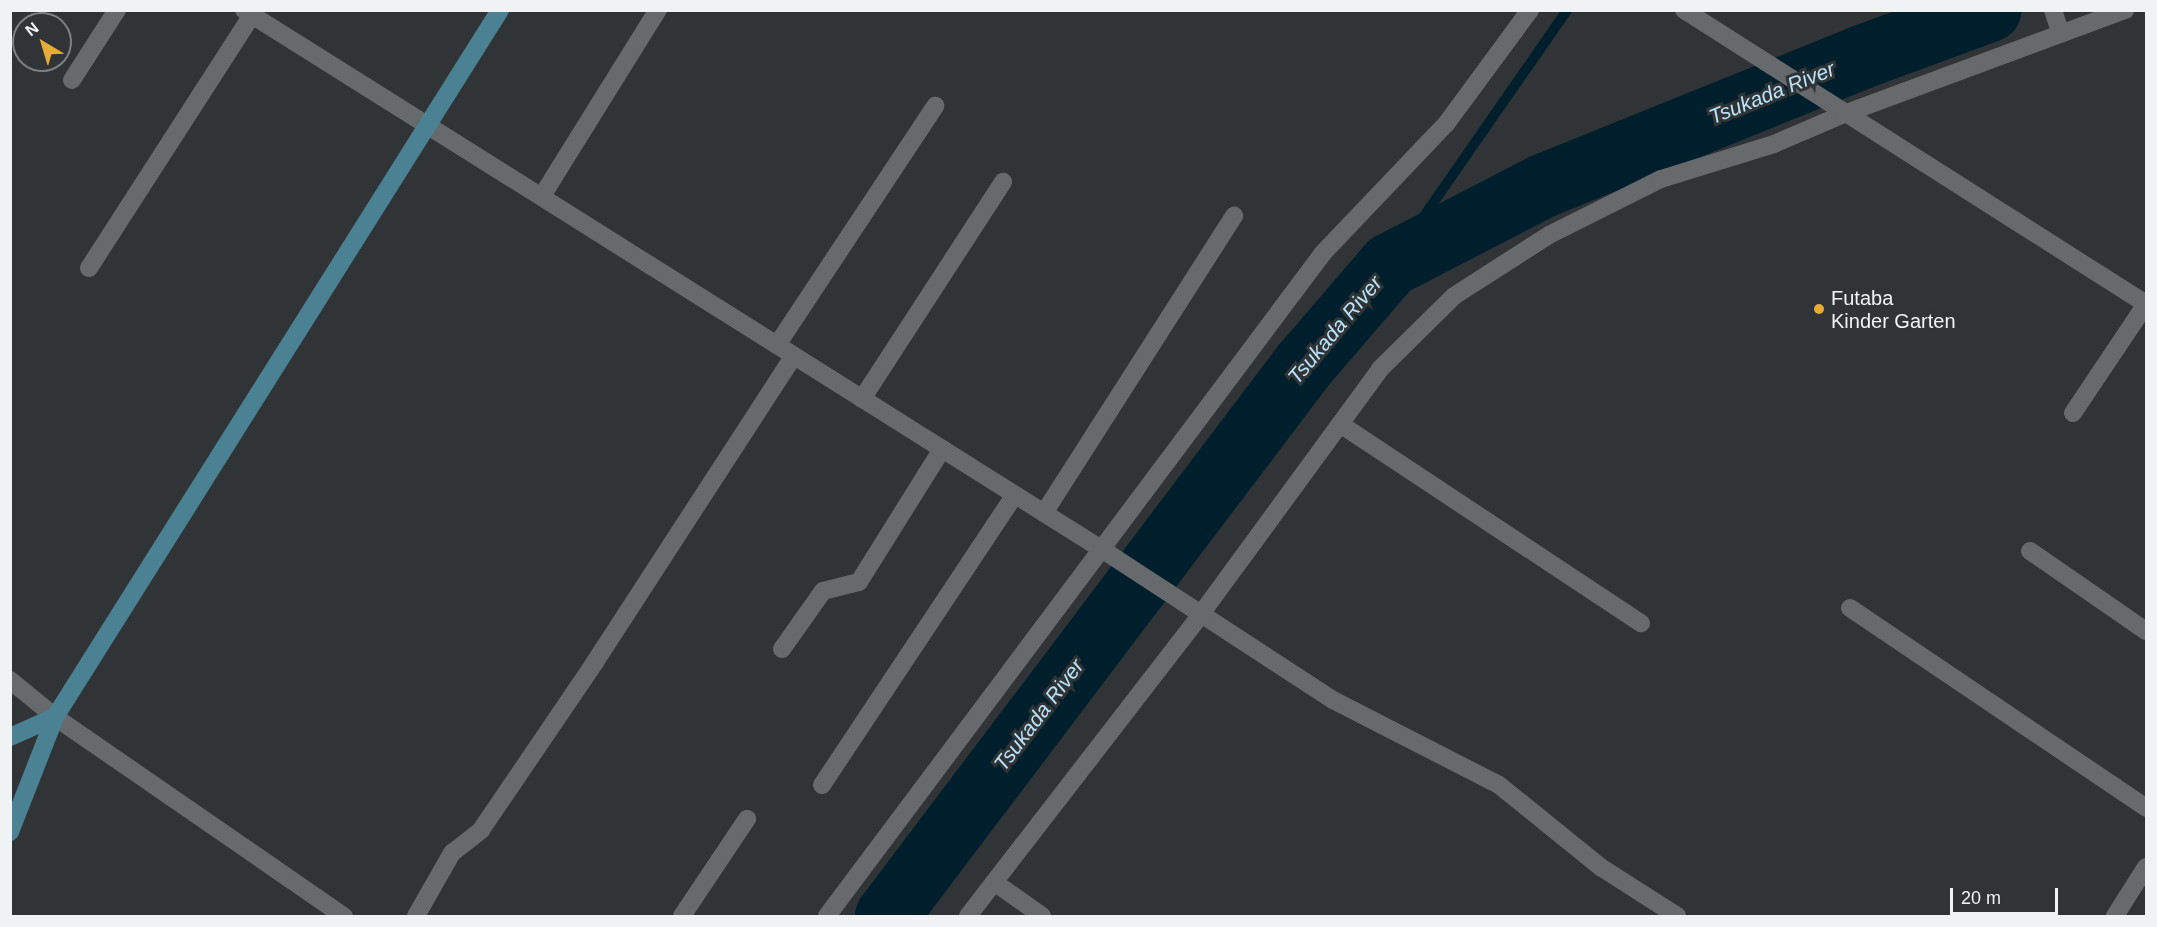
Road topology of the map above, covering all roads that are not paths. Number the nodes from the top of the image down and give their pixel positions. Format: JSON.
{"nodes":[{"id":1,"x":117,"y":10,"type":"edge"},
{"id":2,"x":500,"y":10,"type":"edge"},
{"id":3,"x":658,"y":10,"type":"edge"},
{"id":4,"x":1530,"y":10,"type":"edge"},
{"id":5,"x":1684,"y":10,"type":"edge"},
{"id":6,"x":2126,"y":10,"type":"edge"},
{"id":7,"x":248,"y":13,"type":"edge"},
{"id":8,"x":2056,"y":20,"type":"edge"},
{"id":9,"x":72,"y":80,"type":"dead end"},
{"id":10,"x":935,"y":106,"type":"dead end"},
{"id":11,"x":1844,"y":114,"type":"junction"},
{"id":12,"x":428,"y":124,"type":"junction"},
{"id":13,"x":1003,"y":182,"type":"dead end"},
{"id":14,"x":542,"y":196,"type":"junction"},
{"id":15,"x":1234,"y":216,"type":"dead end"},
{"id":16,"x":89,"y":268,"type":"dead end"},
{"id":17,"x":2146,"y":304,"type":"edge"},
{"id":18,"x":777,"y":345,"type":"junction"},
{"id":19,"x":793,"y":357,"type":"junction"},
{"id":20,"x":862,"y":399,"type":"junction"},
{"id":21,"x":2073,"y":413,"type":"dead end"},
{"id":22,"x":1340,"y":424,"type":"junction"},
{"id":23,"x":942,"y":449,"type":"junction"},
{"id":24,"x":1015,"y":495,"type":"junction"},
{"id":25,"x":1044,"y":513,"type":"junction"},
{"id":26,"x":1103,"y":550,"type":"junction"},
{"id":27,"x":2030,"y":551,"type":"dead end"},
{"id":28,"x":1850,"y":608,"type":"dead end"},
{"id":29,"x":1194,"y":609,"type":"junction"},
{"id":30,"x":1641,"y":623,"type":"dead end"},
{"id":31,"x":2146,"y":631,"type":"edge"},
{"id":32,"x":782,"y":649,"type":"dead end"},
{"id":33,"x":10,"y":680,"type":"edge"},
{"id":34,"x":55,"y":717,"type":"junction"},
{"id":35,"x":10,"y":737,"type":"edge"},
{"id":36,"x":822,"y":785,"type":"dead end"},
{"id":37,"x":2146,"y":808,"type":"edge"},
{"id":38,"x":747,"y":819,"type":"dead end"},
{"id":39,"x":10,"y":832,"type":"edge"},
{"id":40,"x":2146,"y":867,"type":"edge"},
{"id":41,"x":994,"y":882,"type":"junction"},
{"id":42,"x":344,"y":916,"type":"edge"},
{"id":43,"x":416,"y":916,"type":"edge"},
{"id":44,"x":682,"y":916,"type":"edge"},
{"id":45,"x":827,"y":916,"type":"edge"},
{"id":46,"x":968,"y":916,"type":"edge"},
{"id":47,"x":1042,"y":916,"type":"edge"},
{"id":48,"x":1677,"y":916,"type":"edge"},
{"id":49,"x":2115,"y":916,"type":"edge"}],
"edges":[{"from":1,"to":9,"type":"street"},
{"from":2,"to":12,"type":"street"},
{"from":3,"to":14,"type":"street"},
{"from":4,"to":26,"type":"street"},
{"from":5,"to":11,"type":"street"},
{"from":6,"to":8,"type":"street"},
{"from":7,"to":12,"type":"street"},
{"from":7,"to":16,"type":"street"},
{"from":8,"to":11,"type":"street"},
{"from":10,"to":18,"type":"street"},
{"from":11,"to":17,"type":"street"},
{"from":11,"to":22,"type":"street"},
{"from":12,"to":14,"type":"street"},
{"from":12,"to":34,"type":"street"},
{"from":13,"to":20,"type":"street"},
{"from":14,"to":18,"type":"street"},
{"from":15,"to":25,"type":"street"},
{"from":17,"to":21,"type":"street"},
{"from":18,"to":19,"type":"street"},
{"from":19,"to":20,"type":"street"},
{"from":19,"to":43,"type":"street"},
{"from":20,"to":23,"type":"street"},
{"from":22,"to":29,"type":"street"},
{"from":22,"to":30,"type":"street"},
{"from":23,"to":24,"type":"street"},
{"from":23,"to":32,"type":"street"},
{"from":24,"to":25,"type":"street"},
{"from":24,"to":36,"type":"street"},
{"from":25,"to":26,"type":"street"},
{"from":26,"to":29,"type":"street"},
{"from":26,"to":45,"type":"street"},
{"from":27,"to":31,"type":"street"},
{"from":28,"to":37,"type":"street"},
{"from":29,"to":41,"type":"street"},
{"from":29,"to":48,"type":"street"},
{"from":33,"to":34,"type":"street"},
{"from":34,"to":35,"type":"street"},
{"from":34,"to":39,"type":"street"},
{"from":34,"to":42,"type":"street"},
{"from":38,"to":44,"type":"street"},
{"from":40,"to":49,"type":"street"},
{"from":41,"to":46,"type":"street"},
{"from":41,"to":47,"type":"street"}]}
